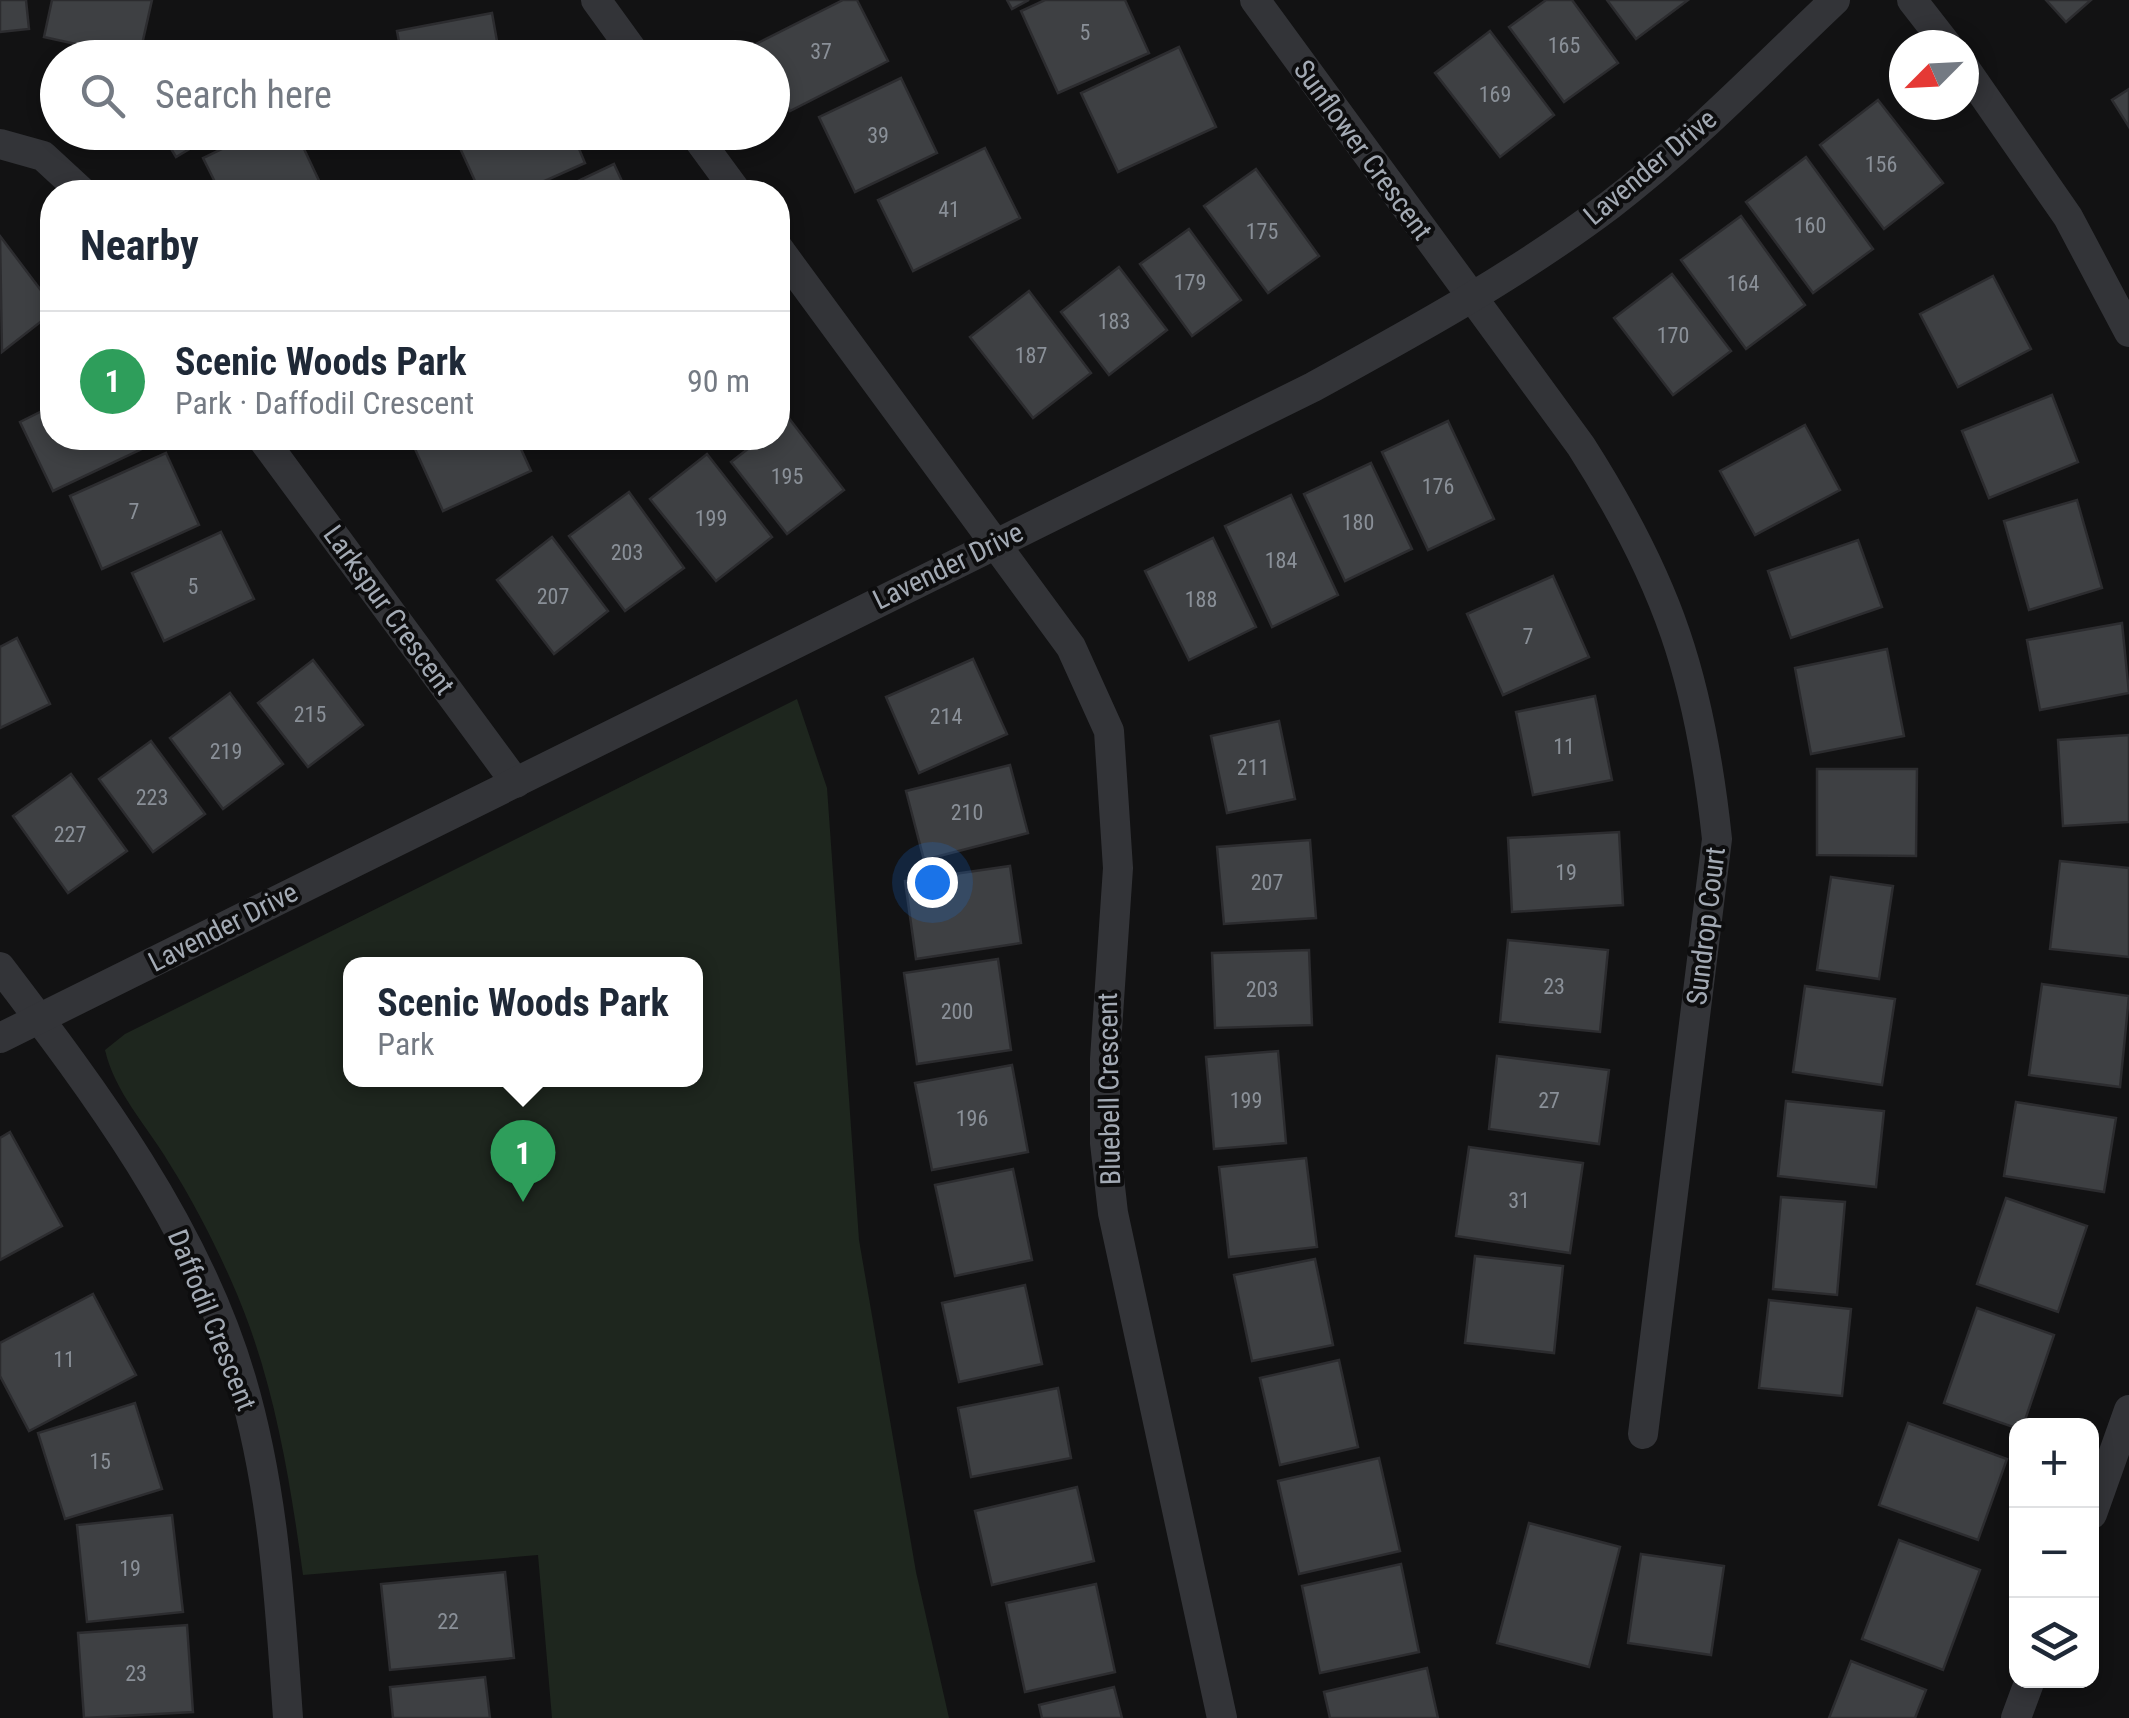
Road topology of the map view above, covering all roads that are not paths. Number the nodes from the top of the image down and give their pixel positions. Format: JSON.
{"nodes":[{"id":1,"x":596,"y":0,"type":"edge"},
{"id":2,"x":1256,"y":0,"type":"edge"},
{"id":3,"x":1835,"y":0,"type":"edge"},
{"id":4,"x":1912,"y":0,"type":"edge"},
{"id":5,"x":1935,"y":30,"type":"edge"},
{"id":6,"x":625,"y":40,"type":"edge"},
{"id":7,"x":1979,"y":88,"type":"edge"},
{"id":8,"x":0,"y":144,"type":"edge"},
{"id":9,"x":706,"y":150,"type":"edge"},
{"id":10,"x":69,"y":180,"type":"edge"},
{"id":11,"x":727,"y":180,"type":"edge"},
{"id":12,"x":790,"y":264,"type":"edge"},
{"id":13,"x":1472,"y":298,"type":"junction"},
{"id":14,"x":2129,"y":332,"type":"edge"},
{"id":15,"x":271,"y":450,"type":"edge"},
{"id":16,"x":994,"y":543,"type":"junction"},
{"id":17,"x":516,"y":783,"type":"junction"},
{"id":18,"x":0,"y":967,"type":"edge"},
{"id":19,"x":38,"y":1020,"type":"junction"},
{"id":20,"x":0,"y":1038,"type":"edge"},
{"id":21,"x":2129,"y":1410,"type":"edge"},
{"id":22,"x":1643,"y":1434,"type":"dead end"},
{"id":23,"x":2094,"y":1508,"type":"edge"},
{"id":24,"x":2027,"y":1688,"type":"edge"},
{"id":25,"x":288,"y":1718,"type":"edge"},
{"id":26,"x":1222,"y":1718,"type":"edge"},
{"id":27,"x":2016,"y":1718,"type":"edge"}],
"edges":[{"from":1,"to":6,"type":"street"},
{"from":2,"to":13,"type":"street","name":"Sunflower Crescent"},
{"from":3,"to":13,"type":"street","name":"Lavender Drive"},
{"from":4,"to":5,"type":"street"},
{"from":7,"to":14,"type":"street"},
{"from":8,"to":10,"type":"street"},
{"from":9,"to":11,"type":"street"},
{"from":12,"to":16,"type":"street"},
{"from":13,"to":16,"type":"street","name":"Lavender Drive"},
{"from":13,"to":22,"type":"street","name":"Sundrop Court"},
{"from":15,"to":17,"type":"street","name":"Larkspur Crescent"},
{"from":16,"to":17,"type":"street","name":"Lavender Drive"},
{"from":16,"to":26,"type":"street","name":"Bluebell Crescent"},
{"from":17,"to":19,"type":"street","name":"Lavender Drive"},
{"from":18,"to":19,"type":"street"},
{"from":19,"to":20,"type":"street","name":"Lavender Drive"},
{"from":19,"to":25,"type":"street","name":"Daffodil Crescent"},
{"from":21,"to":23,"type":"street"},
{"from":24,"to":27,"type":"street"}]}
